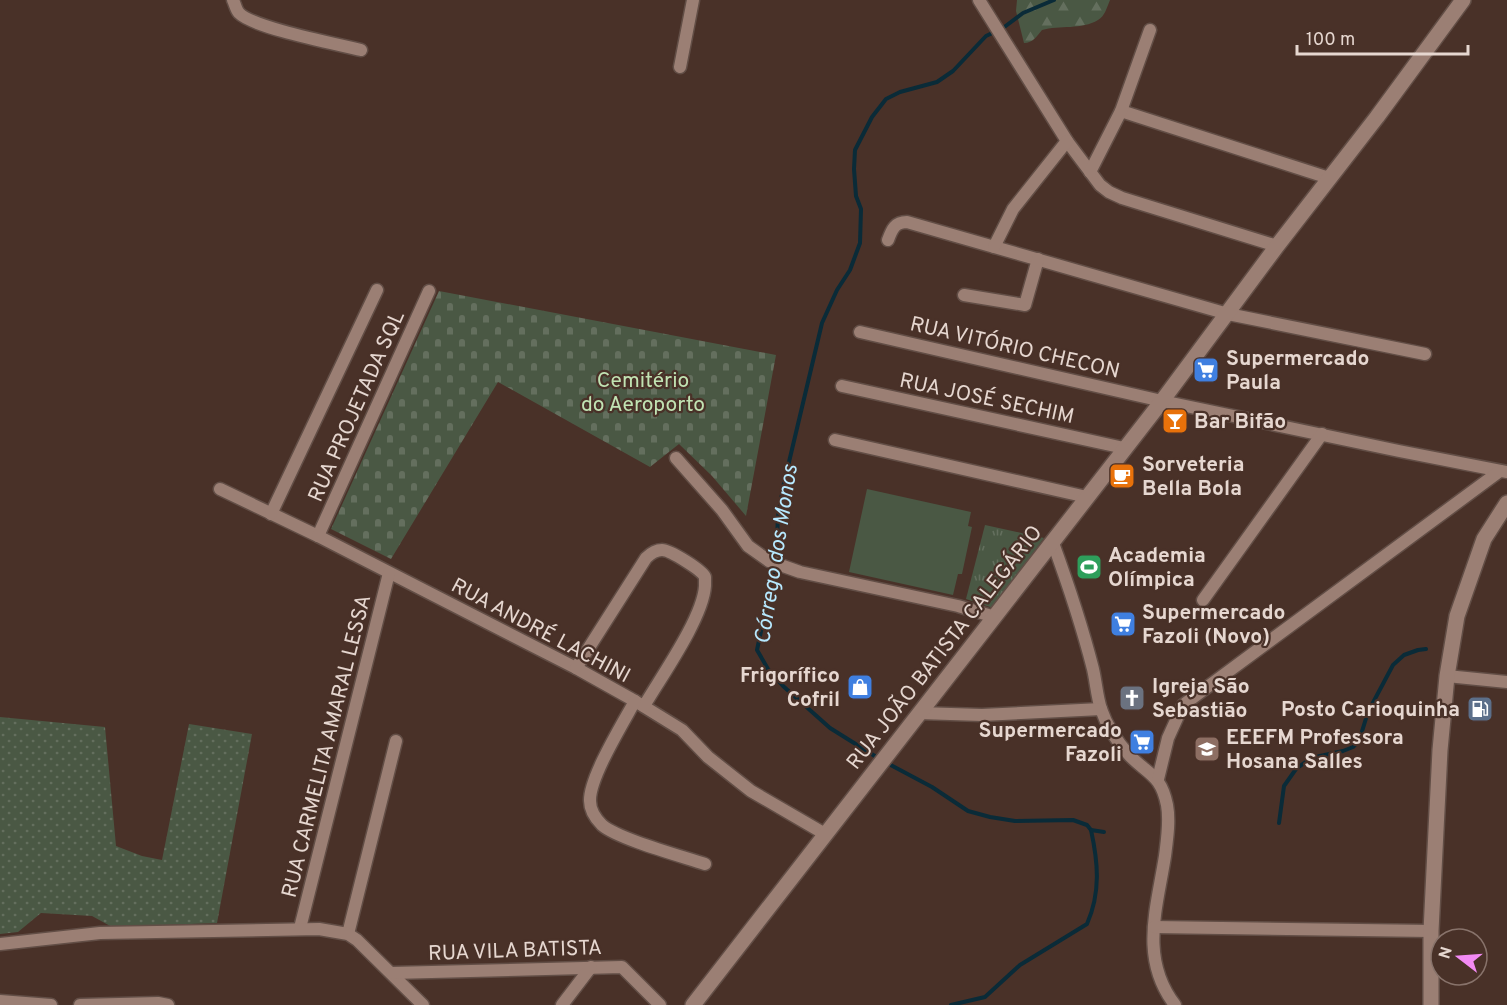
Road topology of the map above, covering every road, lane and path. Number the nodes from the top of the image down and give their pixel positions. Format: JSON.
{"nodes":[{"id":1,"x":233,"y":0,"type":"edge"},
{"id":2,"x":693,"y":0,"type":"edge"},
{"id":3,"x":979,"y":0,"type":"edge"},
{"id":4,"x":1463,"y":0,"type":"edge"},
{"id":5,"x":1150,"y":30,"type":"dead end"},
{"id":6,"x":361,"y":50,"type":"dead end"},
{"id":7,"x":680,"y":67,"type":"dead end"},
{"id":8,"x":1121,"y":111,"type":"junction"},
{"id":9,"x":1067,"y":141,"type":"junction"},
{"id":10,"x":1090,"y":172,"type":"junction"},
{"id":11,"x":1329,"y":178,"type":"junction"},
{"id":12,"x":888,"y":240,"type":"dead end"},
{"id":13,"x":1277,"y":246,"type":"junction"},
{"id":14,"x":994,"y":247,"type":"junction"},
{"id":15,"x":1038,"y":259,"type":"junction"},
{"id":16,"x":378,"y":290,"type":"dead end"},
{"id":17,"x":429,"y":291,"type":"dead end"},
{"id":18,"x":964,"y":295,"type":"dead end"},
{"id":19,"x":1228,"y":314,"type":"junction"},
{"id":20,"x":860,"y":332,"type":"dead end"},
{"id":21,"x":1425,"y":354,"type":"dead end"},
{"id":22,"x":842,"y":386,"type":"dead end"},
{"id":23,"x":1162,"y":401,"type":"junction"},
{"id":24,"x":1322,"y":434,"type":"junction"},
{"id":25,"x":835,"y":440,"type":"dead end"},
{"id":26,"x":1124,"y":448,"type":"junction"},
{"id":27,"x":676,"y":458,"type":"dead end"},
{"id":28,"x":1504,"y":471,"type":"edge"},
{"id":29,"x":220,"y":489,"type":"dead end"},
{"id":30,"x":1087,"y":496,"type":"junction"},
{"id":31,"x":1507,"y":503,"type":"edge"},
{"id":32,"x":271,"y":513,"type":"junction"},
{"id":33,"x":318,"y":536,"type":"junction"},
{"id":34,"x":1053,"y":543,"type":"junction"},
{"id":35,"x":389,"y":573,"type":"junction"},
{"id":36,"x":1203,"y":600,"type":"dead end"},
{"id":37,"x":995,"y":617,"type":"junction"},
{"id":38,"x":576,"y":668,"type":"junction"},
{"id":39,"x":1447,"y":676,"type":"junction"},
{"id":40,"x":1507,"y":682,"type":"edge"},
{"id":41,"x":639,"y":704,"type":"junction"},
{"id":42,"x":1101,"y":709,"type":"junction"},
{"id":43,"x":919,"y":713,"type":"junction"},
{"id":44,"x":396,"y":741,"type":"dead end"},
{"id":45,"x":1158,"y":779,"type":"junction"},
{"id":46,"x":825,"y":834,"type":"junction"},
{"id":47,"x":705,"y":864,"type":"dead end"},
{"id":48,"x":1154,"y":927,"type":"junction"},
{"id":49,"x":1431,"y":927,"type":"edge"},
{"id":50,"x":300,"y":928,"type":"junction"},
{"id":51,"x":1429,"y":931,"type":"edge"},
{"id":52,"x":348,"y":934,"type":"junction"},
{"id":53,"x":0,"y":944,"type":"edge"},
{"id":54,"x":591,"y":967,"type":"junction"},
{"id":55,"x":392,"y":973,"type":"junction"},
{"id":56,"x":1429,"y":976,"type":"edge"},
{"id":57,"x":1430,"y":987,"type":"edge"},
{"id":58,"x":0,"y":1001,"type":"edge"},
{"id":59,"x":51,"y":1005,"type":"edge"},
{"id":60,"x":80,"y":1005,"type":"edge"},
{"id":61,"x":168,"y":1005,"type":"edge"},
{"id":62,"x":423,"y":1005,"type":"edge"},
{"id":63,"x":562,"y":1005,"type":"edge"},
{"id":64,"x":660,"y":1005,"type":"edge"},
{"id":65,"x":693,"y":1005,"type":"edge"},
{"id":66,"x":1174,"y":1005,"type":"edge"},
{"id":67,"x":1424,"y":1005,"type":"edge"},
{"id":68,"x":1431,"y":1005,"type":"edge"}],
"edges":[{"from":1,"to":6,"type":"street"},
{"from":2,"to":7,"type":"street"},
{"from":3,"to":9,"type":"street"},
{"from":4,"to":11,"type":"street","name":"RUA JOÃO BATISTA CALEGÁRIO"},
{"from":5,"to":8,"type":"street"},
{"from":8,"to":10,"type":"street"},
{"from":8,"to":11,"type":"street"},
{"from":9,"to":10,"type":"street"},
{"from":9,"to":14,"type":"street"},
{"from":10,"to":13,"type":"street"},
{"from":11,"to":13,"type":"street","name":"RUA JOÃO BATISTA CALEGÁRIO"},
{"from":12,"to":14,"type":"street"},
{"from":13,"to":19,"type":"street","name":"RUA JOÃO BATISTA CALEGÁRIO"},
{"from":14,"to":15,"type":"street"},
{"from":15,"to":18,"type":"street"},
{"from":15,"to":19,"type":"street"},
{"from":16,"to":32,"type":"street","name":"RUA PROJETADA SQL"},
{"from":17,"to":33,"type":"street","name":"RUA PROJETADA SQL"},
{"from":19,"to":21,"type":"street"},
{"from":19,"to":23,"type":"street","name":"RUA JOÃO BATISTA CALEGÁRIO"},
{"from":20,"to":23,"type":"street","name":"RUA VITÓRIO CHECON"},
{"from":22,"to":26,"type":"street","name":"RUA JOSÉ SECHIM"},
{"from":23,"to":24,"type":"street","name":"RUA VITÓRIO CHECON"},
{"from":23,"to":26,"type":"street","name":"RUA JOÃO BATISTA CALEGÁRIO"},
{"from":24,"to":28,"type":"street","name":"RUA VITÓRIO CHECON"},
{"from":24,"to":36,"type":"street"},
{"from":25,"to":30,"type":"street"},
{"from":26,"to":30,"type":"street","name":"RUA JOÃO BATISTA CALEGÁRIO"},
{"from":27,"to":37,"type":"street"},
{"from":28,"to":45,"type":"street"},
{"from":29,"to":32,"type":"street","name":"RUA ANDRÉ LACHINI"},
{"from":30,"to":34,"type":"street","name":"RUA JOÃO BATISTA CALEGÁRIO"},
{"from":31,"to":39,"type":"street"},
{"from":32,"to":33,"type":"street","name":"RUA ANDRÉ LACHINI"},
{"from":33,"to":35,"type":"street","name":"RUA ANDRÉ LACHINI"},
{"from":34,"to":37,"type":"street","name":"RUA JOÃO BATISTA CALEGÁRIO"},
{"from":34,"to":42,"type":"street"},
{"from":35,"to":38,"type":"street","name":"RUA ANDRÉ LACHINI"},
{"from":35,"to":50,"type":"street","name":"RUA CARMELITA AMARAL LESSA"},
{"from":37,"to":43,"type":"street","name":"RUA JOÃO BATISTA CALEGÁRIO"},
{"from":38,"to":41,"type":"street","name":"RUA ANDRÉ LACHINI"},
{"from":38,"to":41,"type":"street"},
{"from":39,"to":40,"type":"street"},
{"from":39,"to":49,"type":"street"},
{"from":41,"to":46,"type":"street","name":"RUA ANDRÉ LACHINI"},
{"from":41,"to":47,"type":"street"},
{"from":42,"to":43,"type":"street"},
{"from":42,"to":45,"type":"street"},
{"from":43,"to":46,"type":"street","name":"RUA JOÃO BATISTA CALEGÁRIO"},
{"from":44,"to":52,"type":"street"},
{"from":45,"to":48,"type":"street"},
{"from":46,"to":65,"type":"street","name":"RUA JOÃO BATISTA CALEGÁRIO"},
{"from":48,"to":51,"type":"street"},
{"from":48,"to":66,"type":"street"},
{"from":50,"to":52,"type":"street"},
{"from":50,"to":53,"type":"street"},
{"from":52,"to":55,"type":"street"},
{"from":54,"to":55,"type":"street","name":"RUA VILA BATISTA"},
{"from":54,"to":63,"type":"street"},
{"from":54,"to":64,"type":"street","name":"RUA VILA BATISTA"},
{"from":55,"to":62,"type":"street"},
{"from":56,"to":67,"type":"street"},
{"from":57,"to":68,"type":"street"},
{"from":58,"to":59,"type":"street"},
{"from":60,"to":61,"type":"street"}]}
